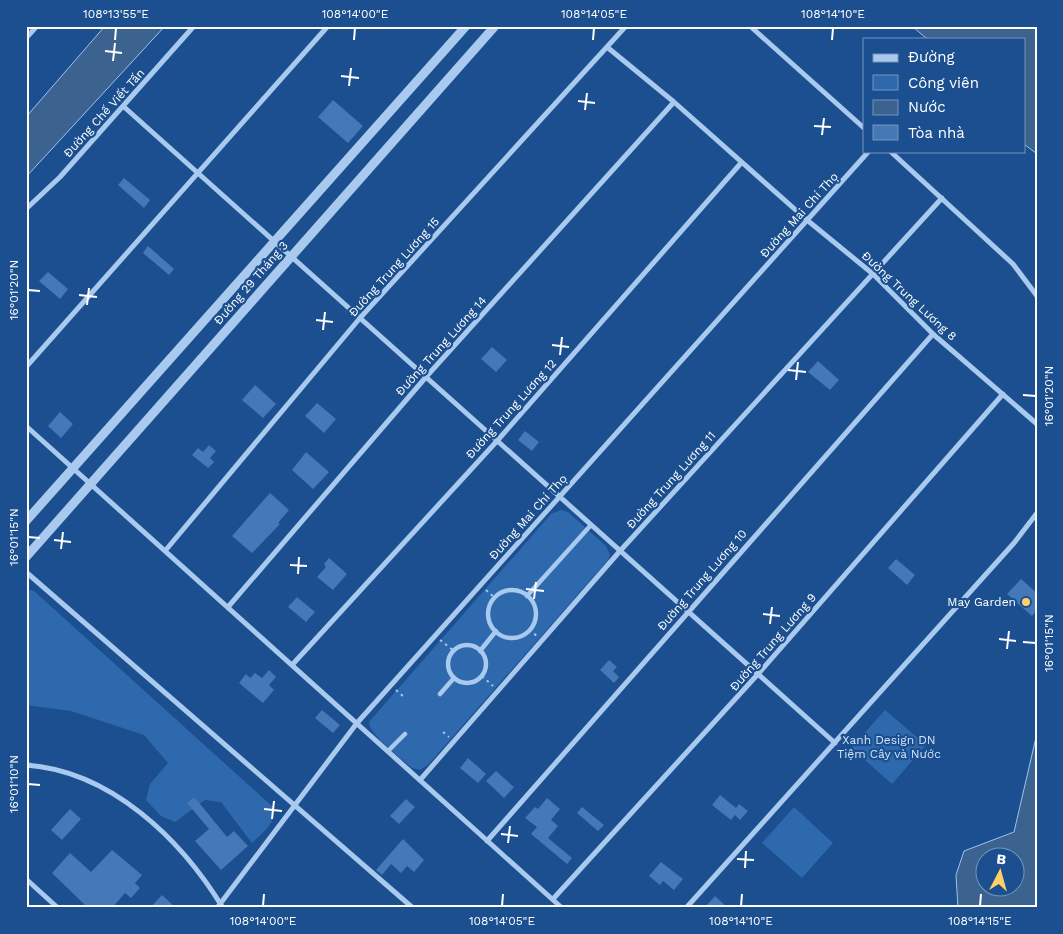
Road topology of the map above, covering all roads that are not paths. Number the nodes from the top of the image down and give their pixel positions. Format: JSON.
{"nodes":[{"id":1,"x":37,"y":26,"type":"edge"},
{"id":2,"x":194,"y":26,"type":"edge"},
{"id":3,"x":328,"y":26,"type":"edge"},
{"id":4,"x":466,"y":26,"type":"edge"},
{"id":5,"x":495,"y":26,"type":"edge"},
{"id":6,"x":626,"y":26,"type":"edge"},
{"id":7,"x":750,"y":26,"type":"edge"},
{"id":8,"x":26,"y":38,"type":"edge"},
{"id":9,"x":608,"y":47,"type":"junction"},
{"id":10,"x":674,"y":102,"type":"junction"},
{"id":11,"x":123,"y":106,"type":"junction"},
{"id":12,"x":863,"y":127,"type":"edge"},
{"id":13,"x":869,"y":152,"type":"edge"},
{"id":14,"x":891,"y":152,"type":"edge"},
{"id":15,"x":741,"y":163,"type":"junction"},
{"id":16,"x":197,"y":172,"type":"junction"},
{"id":17,"x":942,"y":198,"type":"junction"},
{"id":18,"x":26,"y":209,"type":"edge"},
{"id":19,"x":807,"y":220,"type":"junction"},
{"id":20,"x":274,"y":242,"type":"junction"},
{"id":21,"x":291,"y":256,"type":"junction"},
{"id":22,"x":873,"y":274,"type":"junction"},
{"id":23,"x":1037,"y":296,"type":"edge"},
{"id":24,"x":360,"y":318,"type":"junction"},
{"id":25,"x":933,"y":334,"type":"junction"},
{"id":26,"x":26,"y":367,"type":"edge"},
{"id":27,"x":426,"y":377,"type":"junction"},
{"id":28,"x":1003,"y":394,"type":"junction"},
{"id":29,"x":1037,"y":424,"type":"edge"},
{"id":30,"x":26,"y":426,"type":"edge"},
{"id":31,"x":498,"y":441,"type":"junction"},
{"id":32,"x":73,"y":469,"type":"junction"},
{"id":33,"x":90,"y":484,"type":"junction"},
{"id":34,"x":560,"y":497,"type":"junction"},
{"id":35,"x":1037,"y":513,"type":"edge"},
{"id":36,"x":26,"y":521,"type":"edge"},
{"id":37,"x":592,"y":525,"type":"junction"},
{"id":38,"x":165,"y":551,"type":"junction"},
{"id":39,"x":620,"y":551,"type":"junction"},
{"id":40,"x":26,"y":557,"type":"edge"},
{"id":41,"x":26,"y":572,"type":"edge"},
{"id":42,"x":527,"y":596,"type":"junction"},
{"id":43,"x":228,"y":607,"type":"junction"},
{"id":44,"x":688,"y":611,"type":"junction"},
{"id":45,"x":496,"y":631,"type":"junction"},
{"id":46,"x":480,"y":651,"type":"junction"},
{"id":47,"x":292,"y":665,"type":"junction"},
{"id":48,"x":758,"y":674,"type":"junction"},
{"id":49,"x":454,"y":678,"type":"junction"},
{"id":50,"x":440,"y":694,"type":"dead end"},
{"id":51,"x":357,"y":724,"type":"junction"},
{"id":52,"x":405,"y":734,"type":"dead end"},
{"id":53,"x":835,"y":742,"type":"junction"},
{"id":54,"x":388,"y":752,"type":"junction"},
{"id":55,"x":26,"y":765,"type":"edge"},
{"id":56,"x":420,"y":780,"type":"junction"},
{"id":57,"x":295,"y":806,"type":"junction"},
{"id":58,"x":487,"y":841,"type":"junction"},
{"id":59,"x":26,"y":879,"type":"edge"},
{"id":60,"x":553,"y":899,"type":"junction"},
{"id":61,"x":220,"y":906,"type":"edge"},
{"id":62,"x":58,"y":908,"type":"edge"},
{"id":63,"x":413,"y":908,"type":"edge"},
{"id":64,"x":562,"y":908,"type":"edge"},
{"id":65,"x":686,"y":908,"type":"edge"}],
"edges":[{"from":1,"to":8,"type":"street"},
{"from":2,"to":11,"type":"street","name":"Đường Chế Viết Tấn"},
{"from":3,"to":16,"type":"street"},
{"from":4,"to":20,"type":"street","name":"Đường 29 Tháng 3"},
{"from":5,"to":21,"type":"street","name":"Đường 29 Tháng 3"},
{"from":6,"to":9,"type":"street","name":"Đường Trung Lương 15"},
{"from":7,"to":12,"type":"street"},
{"from":9,"to":10,"type":"street","name":"Đường Trung Lương 8"},
{"from":9,"to":24,"type":"street","name":"Đường Trung Lương 15"},
{"from":10,"to":15,"type":"street","name":"Đường Trung Lương 8"},
{"from":10,"to":27,"type":"street","name":"Đường Trung Lương 14"},
{"from":11,"to":16,"type":"street"},
{"from":11,"to":18,"type":"street","name":"Đường Chế Viết Tấn"},
{"from":13,"to":19,"type":"street","name":"Đường Mai Chí Thọ"},
{"from":14,"to":17,"type":"street"},
{"from":15,"to":19,"type":"street","name":"Đường Trung Lương 8"},
{"from":15,"to":31,"type":"street","name":"Đường Trung Lương 12"},
{"from":16,"to":20,"type":"street"},
{"from":16,"to":26,"type":"street"},
{"from":17,"to":22,"type":"street","name":"Đường Trung Lương 11"},
{"from":17,"to":23,"type":"street"},
{"from":19,"to":22,"type":"street","name":"Đường Trung Lương 8"},
{"from":19,"to":34,"type":"street","name":"Đường Mai Chí Thọ"},
{"from":20,"to":21,"type":"street"},
{"from":20,"to":32,"type":"street","name":"Đường 29 Tháng 3"},
{"from":21,"to":24,"type":"street"},
{"from":21,"to":33,"type":"street","name":"Đường 29 Tháng 3"},
{"from":22,"to":25,"type":"street","name":"Đường Trung Lương 8"},
{"from":22,"to":39,"type":"street","name":"Đường Trung Lương 11"},
{"from":24,"to":27,"type":"street"},
{"from":24,"to":38,"type":"street","name":"Đường Trung Lương 15"},
{"from":25,"to":28,"type":"street","name":"Đường Trung Lương 8"},
{"from":25,"to":44,"type":"street","name":"Đường Trung Lương 10"},
{"from":27,"to":31,"type":"street"},
{"from":27,"to":43,"type":"street","name":"Đường Trung Lương 14"},
{"from":28,"to":29,"type":"street","name":"Đường Trung Lương 8"},
{"from":28,"to":48,"type":"street","name":"Đường Trung Lương 9"},
{"from":30,"to":32,"type":"street"},
{"from":31,"to":34,"type":"street"},
{"from":31,"to":47,"type":"street","name":"Đường Trung Lương 12"},
{"from":32,"to":33,"type":"street"},
{"from":32,"to":36,"type":"street","name":"Đường 29 Tháng 3"},
{"from":33,"to":38,"type":"street"},
{"from":33,"to":40,"type":"street","name":"Đường 29 Tháng 3"},
{"from":34,"to":37,"type":"street"},
{"from":34,"to":51,"type":"street","name":"Đường Mai Chí Thọ"},
{"from":35,"to":53,"type":"street"},
{"from":37,"to":39,"type":"street"},
{"from":37,"to":42,"type":"street"},
{"from":38,"to":43,"type":"street"},
{"from":39,"to":44,"type":"street"},
{"from":39,"to":56,"type":"street","name":"Đường Trung Lương 11"},
{"from":41,"to":57,"type":"street"},
{"from":42,"to":45,"type":"street"},
{"from":42,"to":45,"type":"street"},
{"from":43,"to":47,"type":"street"},
{"from":44,"to":48,"type":"street"},
{"from":44,"to":58,"type":"street","name":"Đường Trung Lương 10"},
{"from":45,"to":46,"type":"street"},
{"from":46,"to":49,"type":"street"},
{"from":46,"to":49,"type":"street"},
{"from":47,"to":51,"type":"street"},
{"from":48,"to":53,"type":"street"},
{"from":48,"to":60,"type":"street","name":"Đường Trung Lương 9"},
{"from":49,"to":50,"type":"street"},
{"from":51,"to":54,"type":"street"},
{"from":51,"to":57,"type":"street","name":"Đường Mai Chí Thọ"},
{"from":52,"to":54,"type":"street"},
{"from":53,"to":65,"type":"street"},
{"from":54,"to":56,"type":"street"},
{"from":55,"to":61,"type":"street"},
{"from":56,"to":58,"type":"street"},
{"from":57,"to":61,"type":"street","name":"Đường Mai Chí Thọ"},
{"from":57,"to":63,"type":"street"},
{"from":58,"to":60,"type":"street"},
{"from":59,"to":62,"type":"street"},
{"from":60,"to":64,"type":"street"}]}
